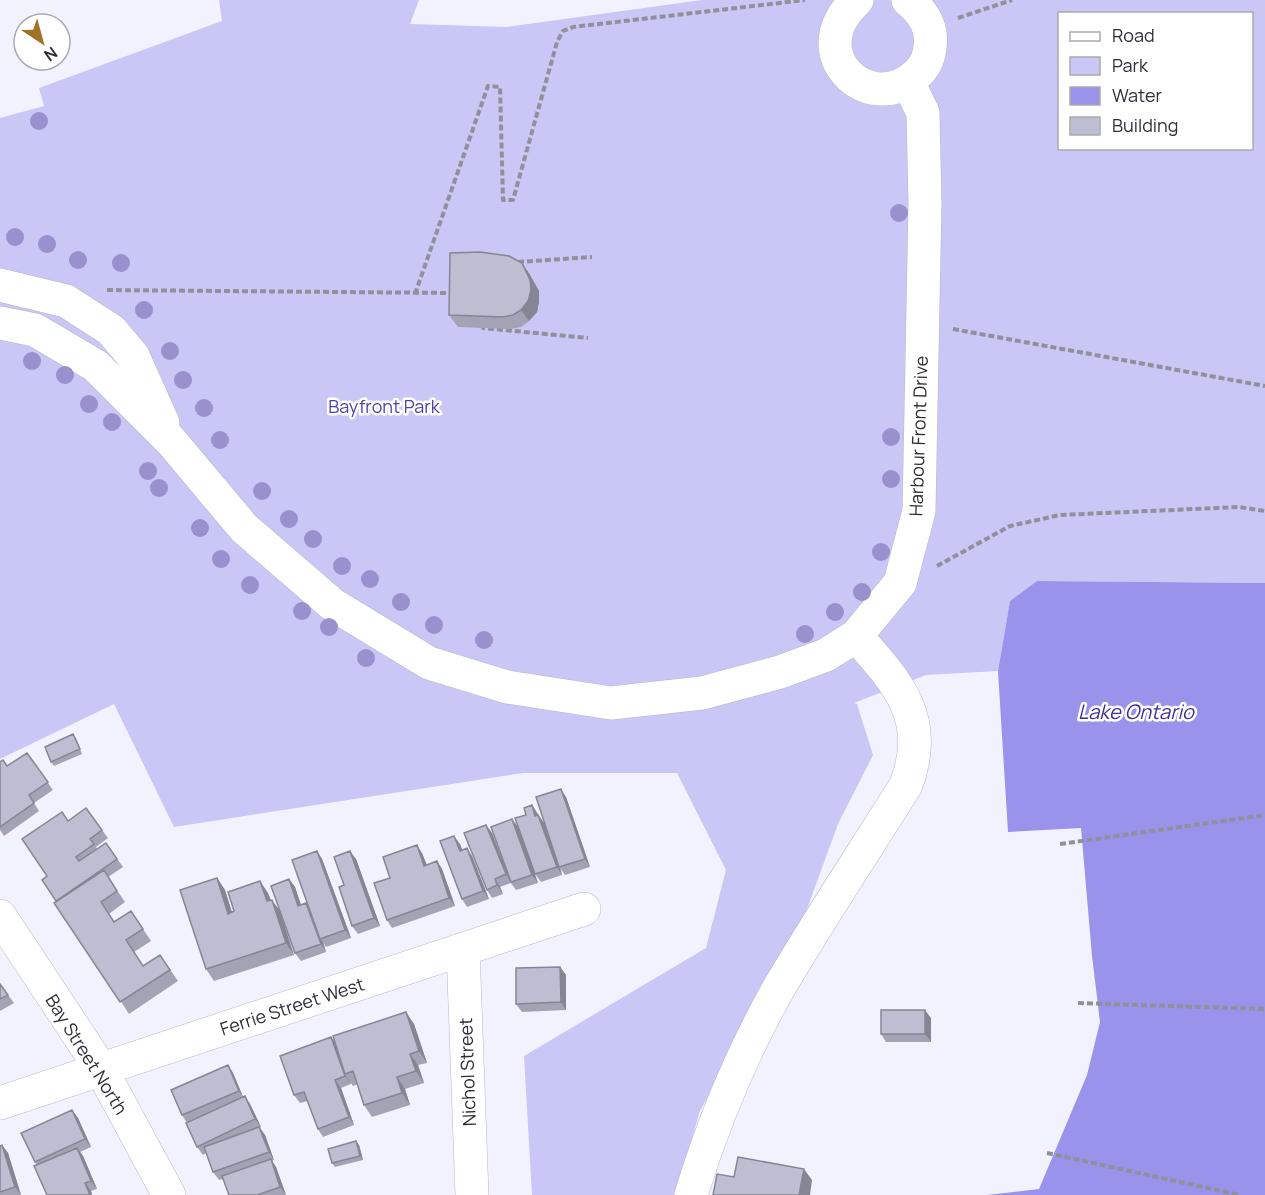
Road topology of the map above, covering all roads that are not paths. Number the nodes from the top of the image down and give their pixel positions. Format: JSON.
{"nodes":[{"id":1,"x":857,"y":0,"type":"edge"},
{"id":2,"x":908,"y":0,"type":"edge"},
{"id":3,"x":908,"y":82,"type":"junction"},
{"id":4,"x":0,"y":285,"type":"edge"},
{"id":5,"x":0,"y":323,"type":"edge"},
{"id":6,"x":171,"y":441,"type":"junction"},
{"id":7,"x":856,"y":636,"type":"junction"},
{"id":8,"x":584,"y":909,"type":"dead end"},
{"id":9,"x":0,"y":916,"type":"edge"},
{"id":10,"x":463,"y":950,"type":"junction"},
{"id":11,"x":101,"y":1069,"type":"junction"},
{"id":12,"x":0,"y":1103,"type":"edge"},
{"id":13,"x":169,"y":1195,"type":"edge"},
{"id":14,"x":471,"y":1195,"type":"edge"},
{"id":15,"x":691,"y":1195,"type":"edge"}],
"edges":[{"from":1,"to":3,"type":"street"},
{"from":2,"to":3,"type":"street"},
{"from":3,"to":7,"type":"street","name":"Harbour Front Drive"},
{"from":4,"to":6,"type":"street","name":"Harbour Front Drive"},
{"from":5,"to":6,"type":"street","name":"Harbour Front Drive"},
{"from":6,"to":7,"type":"street","name":"Harbour Front Drive"},
{"from":7,"to":15,"type":"street"},
{"from":8,"to":10,"type":"street","name":"Ferrie Street West"},
{"from":9,"to":11,"type":"street","name":"Bay Street North"},
{"from":10,"to":11,"type":"street","name":"Ferrie Street West"},
{"from":10,"to":14,"type":"street","name":"Nichol Street"},
{"from":11,"to":12,"type":"street","name":"Ferrie Street West"},
{"from":11,"to":13,"type":"street","name":"Bay Street North"}]}
